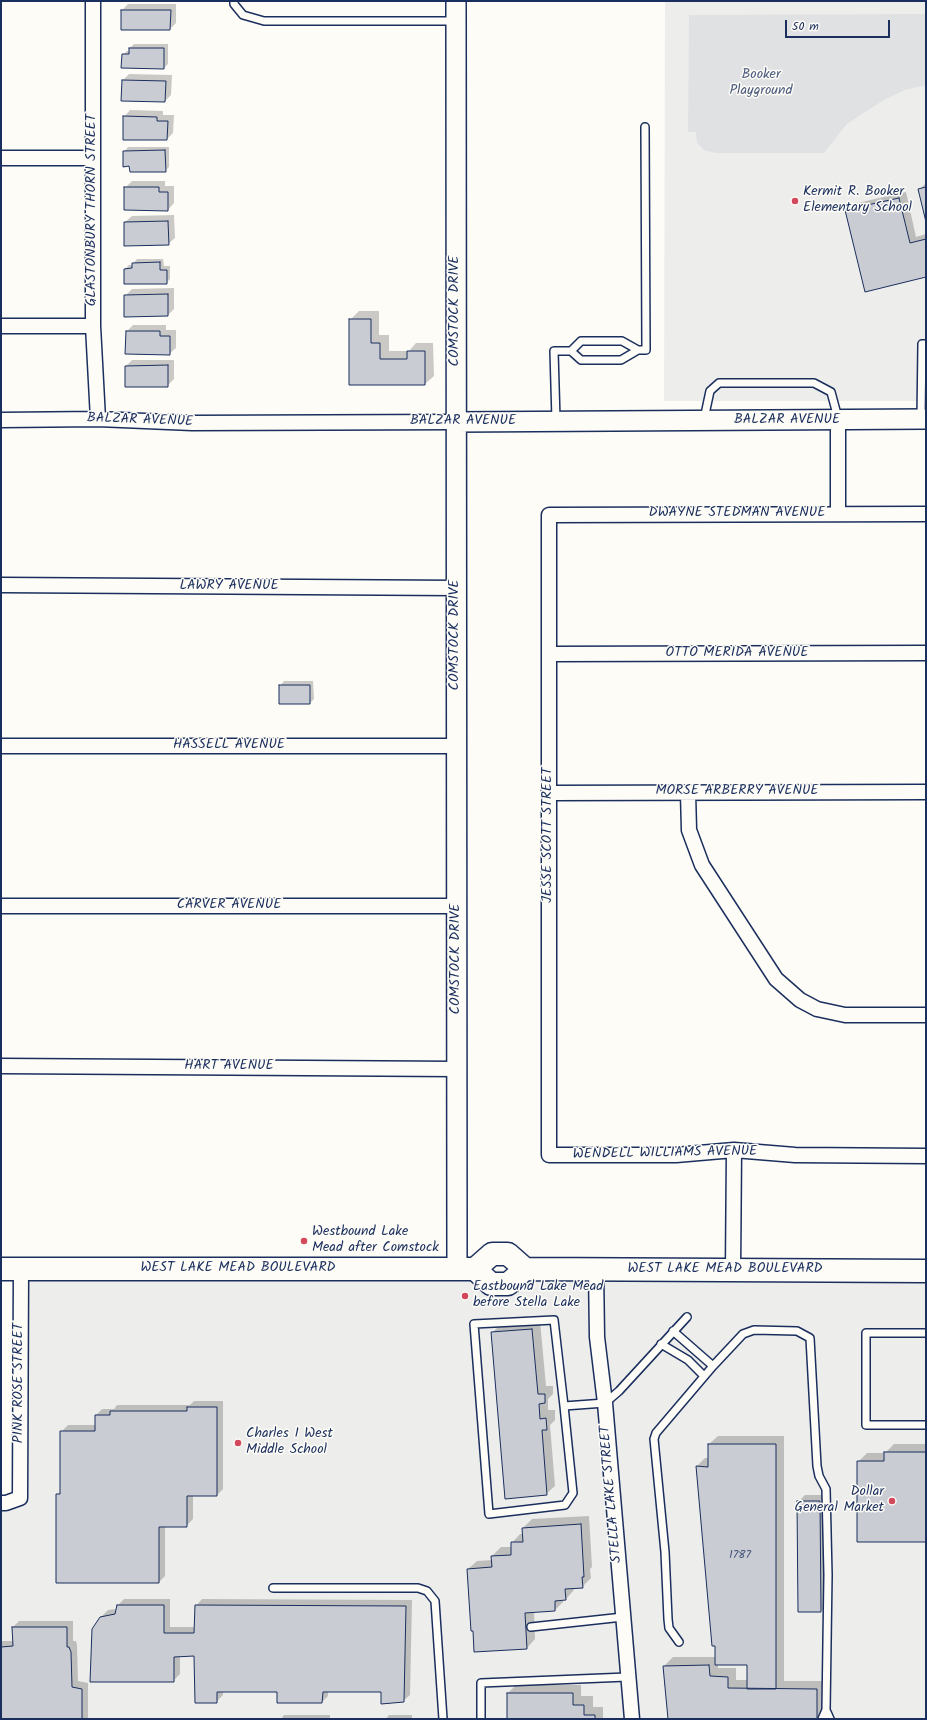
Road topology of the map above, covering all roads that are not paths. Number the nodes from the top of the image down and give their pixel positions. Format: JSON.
{"nodes":[{"id":1,"x":93,"y":1,"type":"edge"},
{"id":2,"x":234,"y":1,"type":"edge"},
{"id":3,"x":456,"y":1,"type":"edge"},
{"id":4,"x":456,"y":21,"type":"junction"},
{"id":5,"x":645,"y":127,"type":"dead end"},
{"id":6,"x":1,"y":158,"type":"edge"},
{"id":7,"x":93,"y":158,"type":"junction"},
{"id":8,"x":1,"y":326,"type":"edge"},
{"id":9,"x":93,"y":326,"type":"junction"},
{"id":10,"x":926,"y":344,"type":"edge"},
{"id":11,"x":638,"y":350,"type":"junction"},
{"id":12,"x":571,"y":351,"type":"junction"},
{"id":13,"x":924,"y":377,"type":"edge"},
{"id":14,"x":98,"y":419,"type":"junction"},
{"id":15,"x":924,"y":419,"type":"edge"},
{"id":16,"x":1,"y":420,"type":"edge"},
{"id":17,"x":838,"y":420,"type":"junction"},
{"id":18,"x":704,"y":421,"type":"junction"},
{"id":19,"x":456,"y":422,"type":"junction"},
{"id":20,"x":556,"y":422,"type":"junction"},
{"id":21,"x":838,"y":514,"type":"junction"},
{"id":22,"x":926,"y":514,"type":"edge"},
{"id":23,"x":549,"y":515,"type":"joint"},
{"id":24,"x":1,"y":585,"type":"edge"},
{"id":25,"x":456,"y":588,"type":"junction"},
{"id":26,"x":926,"y":653,"type":"edge"},
{"id":27,"x":549,"y":654,"type":"junction"},
{"id":28,"x":1,"y":746,"type":"edge"},
{"id":29,"x":456,"y":746,"type":"junction"},
{"id":30,"x":926,"y":792,"type":"edge"},
{"id":31,"x":549,"y":793,"type":"junction"},
{"id":32,"x":688,"y":793,"type":"junction"},
{"id":33,"x":1,"y":906,"type":"edge"},
{"id":34,"x":456,"y":906,"type":"junction"},
{"id":35,"x":926,"y":1015,"type":"edge"},
{"id":36,"x":1,"y":1066,"type":"edge"},
{"id":37,"x":456,"y":1069,"type":"junction"},
{"id":38,"x":734,"y":1150,"type":"junction"},
{"id":39,"x":548,"y":1155,"type":"joint"},
{"id":40,"x":926,"y":1156,"type":"edge"},
{"id":41,"x":11,"y":1269,"type":"edge"},
{"id":42,"x":466,"y":1269,"type":"junction"},
{"id":43,"x":596,"y":1270,"type":"junction"},
{"id":44,"x":733,"y":1270,"type":"junction"},
{"id":45,"x":926,"y":1271,"type":"edge"},
{"id":46,"x":687,"y":1316,"type":"dead end"},
{"id":47,"x":673,"y":1331,"type":"junction"},
{"id":48,"x":926,"y":1334,"type":"edge"},
{"id":49,"x":661,"y":1344,"type":"junction"},
{"id":50,"x":713,"y":1366,"type":"junction"},
{"id":51,"x":704,"y":1376,"type":"junction"},
{"id":52,"x":605,"y":1403,"type":"junction"},
{"id":53,"x":564,"y":1406,"type":"junction"},
{"id":54,"x":926,"y":1425,"type":"edge"},
{"id":55,"x":1,"y":1503,"type":"edge"},
{"id":56,"x":273,"y":1588,"type":"dead end"},
{"id":57,"x":623,"y":1617,"type":"junction"},
{"id":58,"x":531,"y":1627,"type":"dead end"},
{"id":59,"x":679,"y":1642,"type":"dead end"},
{"id":60,"x":627,"y":1677,"type":"junction"},
{"id":61,"x":826,"y":1710,"type":"junction"},
{"id":62,"x":443,"y":1719,"type":"edge"},
{"id":63,"x":481,"y":1719,"type":"edge"},
{"id":64,"x":632,"y":1719,"type":"edge"},
{"id":65,"x":822,"y":1719,"type":"edge"},
{"id":66,"x":830,"y":1719,"type":"edge"}],
"edges":[{"from":1,"to":7,"type":"street","name":"GLASTONBURY THORN STREET"},
{"from":2,"to":4,"type":"lane"},
{"from":3,"to":4,"type":"street","name":"COMSTOCK DRIVE"},
{"from":4,"to":19,"type":"street","name":"COMSTOCK DRIVE"},
{"from":5,"to":11,"type":"lane"},
{"from":6,"to":7,"type":"street"},
{"from":7,"to":9,"type":"street","name":"GLASTONBURY THORN STREET"},
{"from":8,"to":9,"type":"street"},
{"from":9,"to":14,"type":"street","name":"GLASTONBURY THORN STREET"},
{"from":10,"to":13,"type":"lane"},
{"from":11,"to":12,"type":"lane"},
{"from":11,"to":12,"type":"lane"},
{"from":12,"to":20,"type":"lane"},
{"from":13,"to":15,"type":"lane"},
{"from":14,"to":16,"type":"street","name":"BALZAR AVENUE"},
{"from":14,"to":19,"type":"street","name":"BALZAR AVENUE"},
{"from":15,"to":17,"type":"street","name":"BALZAR AVENUE"},
{"from":17,"to":18,"type":"street","name":"BALZAR AVENUE"},
{"from":17,"to":18,"type":"lane"},
{"from":17,"to":21,"type":"street"},
{"from":18,"to":20,"type":"street","name":"BALZAR AVENUE"},
{"from":19,"to":20,"type":"street","name":"BALZAR AVENUE"},
{"from":19,"to":25,"type":"street","name":"COMSTOCK DRIVE"},
{"from":21,"to":22,"type":"street","name":"DWAYNE STEDMAN AVENUE"},
{"from":21,"to":23,"type":"street","name":"DWAYNE STEDMAN AVENUE"},
{"from":23,"to":27,"type":"street","name":"JESSE SCOTT STREET"},
{"from":24,"to":25,"type":"street","name":"LAWRY AVENUE"},
{"from":25,"to":29,"type":"street","name":"COMSTOCK DRIVE"},
{"from":26,"to":27,"type":"street","name":"OTTO MERIDA AVENUE"},
{"from":27,"to":31,"type":"street","name":"JESSE SCOTT STREET"},
{"from":28,"to":29,"type":"street","name":"HASSELL AVENUE"},
{"from":29,"to":34,"type":"street","name":"COMSTOCK DRIVE"},
{"from":30,"to":32,"type":"street","name":"MORSE ARBERRY AVENUE"},
{"from":31,"to":32,"type":"street","name":"MORSE ARBERRY AVENUE"},
{"from":31,"to":39,"type":"street","name":"JESSE SCOTT STREET"},
{"from":32,"to":35,"type":"street"},
{"from":33,"to":34,"type":"street","name":"CARVER AVENUE"},
{"from":34,"to":37,"type":"street","name":"COMSTOCK DRIVE"},
{"from":36,"to":37,"type":"street","name":"HART AVENUE"},
{"from":37,"to":42,"type":"street","name":"COMSTOCK DRIVE"},
{"from":38,"to":39,"type":"street","name":"WENDELL WILLIAMS AVENUE"},
{"from":38,"to":40,"type":"street","name":"WENDELL WILLIAMS AVENUE"},
{"from":38,"to":44,"type":"street"},
{"from":41,"to":42,"type":"main road","name":"WEST LAKE MEAD BOULEVARD"},
{"from":41,"to":55,"type":"street","name":"PINK ROSE STREET"},
{"from":42,"to":43,"type":"main road","name":"WEST LAKE MEAD BOULEVARD"},
{"from":43,"to":44,"type":"main road","name":"WEST LAKE MEAD BOULEVARD"},
{"from":43,"to":52,"type":"street","name":"STELLA LAKE STREET"},
{"from":44,"to":45,"type":"main road","name":"WEST LAKE MEAD BOULEVARD"},
{"from":46,"to":47,"type":"lane"},
{"from":47,"to":49,"type":"lane"},
{"from":47,"to":50,"type":"lane"},
{"from":48,"to":54,"type":"lane"},
{"from":49,"to":51,"type":"lane"},
{"from":49,"to":52,"type":"lane"},
{"from":50,"to":51,"type":"lane"},
{"from":50,"to":61,"type":"lane"},
{"from":51,"to":59,"type":"lane"},
{"from":52,"to":53,"type":"lane"},
{"from":52,"to":57,"type":"street","name":"STELLA LAKE STREET"},
{"from":53,"to":53,"type":"lane"},
{"from":56,"to":62,"type":"lane"},
{"from":57,"to":58,"type":"lane"},
{"from":57,"to":60,"type":"street","name":"STELLA LAKE STREET"},
{"from":60,"to":63,"type":"lane"},
{"from":60,"to":64,"type":"street","name":"STELLA LAKE STREET"},
{"from":61,"to":65,"type":"lane"},
{"from":61,"to":66,"type":"lane"}]}
